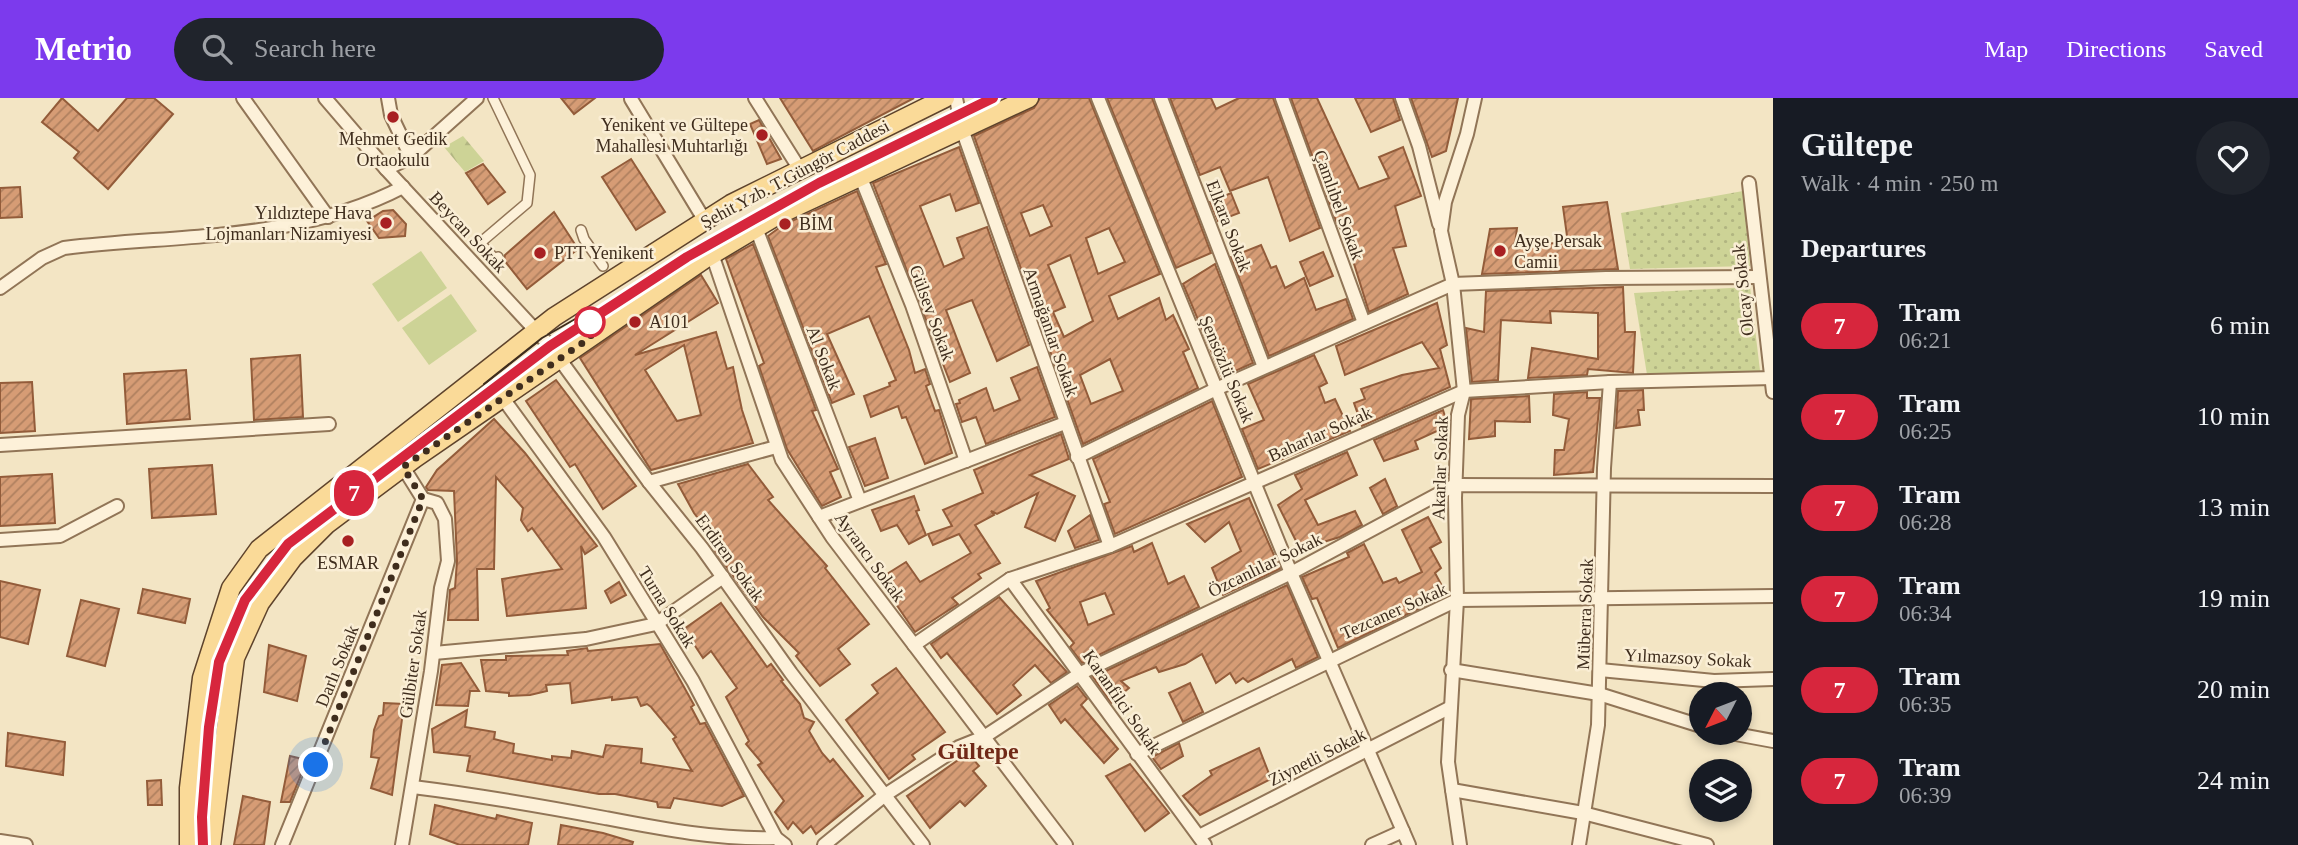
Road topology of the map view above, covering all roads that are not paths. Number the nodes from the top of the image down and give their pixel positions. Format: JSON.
{"nodes":[{"id":1,"x":243,"y":98,"type":"edge"},
{"id":2,"x":326,"y":98,"type":"edge"},
{"id":3,"x":388,"y":98,"type":"edge"},
{"id":4,"x":477,"y":98,"type":"edge"},
{"id":5,"x":493,"y":98,"type":"edge"},
{"id":6,"x":755,"y":98,"type":"edge"},
{"id":7,"x":946,"y":98,"type":"edge"},
{"id":8,"x":956,"y":98,"type":"edge"},
{"id":9,"x":1029,"y":98,"type":"edge"},
{"id":10,"x":1098,"y":98,"type":"edge"},
{"id":11,"x":1161,"y":98,"type":"edge"},
{"id":12,"x":1282,"y":98,"type":"edge"},
{"id":13,"x":1402,"y":98,"type":"edge"},
{"id":14,"x":1475,"y":98,"type":"edge"},
{"id":15,"x":631,"y":99,"type":"edge"},
{"id":16,"x":962,"y":129,"type":"junction"},
{"id":17,"x":411,"y":157,"type":"junction"},
{"id":18,"x":799,"y":168,"type":"junction"},
{"id":19,"x":386,"y":169,"type":"junction"},
{"id":20,"x":861,"y":178,"type":"junction"},
{"id":21,"x":1749,"y":183,"type":"dead end"},
{"id":22,"x":403,"y":187,"type":"junction"},
{"id":23,"x":328,"y":217,"type":"junction"},
{"id":24,"x":705,"y":221,"type":"junction"},
{"id":25,"x":756,"y":228,"type":"junction"},
{"id":26,"x":581,"y":230,"type":"dead end"},
{"id":27,"x":1441,"y":231,"type":"junction"},
{"id":28,"x":712,"y":254,"type":"junction"},
{"id":29,"x":498,"y":257,"type":"dead end"},
{"id":30,"x":603,"y":266,"type":"dead end"},
{"id":31,"x":1759,"y":277,"type":"junction"},
{"id":32,"x":1453,"y":285,"type":"junction"},
{"id":33,"x":0,"y":288,"type":"edge"},
{"id":34,"x":503,"y":295,"type":"joint"},
{"id":35,"x":1364,"y":323,"type":"junction"},
{"id":36,"x":536,"y":331,"type":"junction"},
{"id":37,"x":559,"y":358,"type":"junction"},
{"id":38,"x":1264,"y":368,"type":"junction"},
{"id":39,"x":1772,"y":378,"type":"edge"},
{"id":40,"x":1610,"y":382,"type":"junction"},
{"id":41,"x":1216,"y":389,"type":"junction"},
{"id":42,"x":1464,"y":391,"type":"junction"},
{"id":43,"x":1773,"y":392,"type":"edge"},
{"id":44,"x":502,"y":397,"type":"junction"},
{"id":45,"x":1065,"y":423,"type":"junction"},
{"id":46,"x":329,"y":424,"type":"dead end"},
{"id":47,"x":0,"y":445,"type":"edge"},
{"id":48,"x":776,"y":447,"type":"junction"},
{"id":49,"x":1077,"y":457,"type":"junction"},
{"id":50,"x":966,"y":461,"type":"junction"},
{"id":51,"x":403,"y":467,"type":"junction"},
{"id":52,"x":649,"y":482,"type":"junction"},
{"id":53,"x":1255,"y":482,"type":"junction"},
{"id":54,"x":1455,"y":485,"type":"junction"},
{"id":55,"x":1604,"y":485,"type":"junction"},
{"id":56,"x":1773,"y":486,"type":"edge"},
{"id":57,"x":423,"y":499,"type":"junction"},
{"id":58,"x":860,"y":501,"type":"junction"},
{"id":59,"x":117,"y":506,"type":"dead end"},
{"id":60,"x":819,"y":517,"type":"junction"},
{"id":61,"x":0,"y":540,"type":"edge"},
{"id":62,"x":1110,"y":546,"type":"junction"},
{"id":63,"x":1291,"y":573,"type":"junction"},
{"id":64,"x":723,"y":577,"type":"junction"},
{"id":65,"x":1010,"y":579,"type":"junction"},
{"id":66,"x":1773,"y":596,"type":"edge"},
{"id":67,"x":1457,"y":600,"type":"junction"},
{"id":68,"x":1603,"y":600,"type":"junction"},
{"id":69,"x":656,"y":624,"type":"junction"},
{"id":70,"x":914,"y":645,"type":"junction"},
{"id":71,"x":434,"y":653,"type":"junction"},
{"id":72,"x":1329,"y":660,"type":"junction"},
{"id":73,"x":1451,"y":670,"type":"junction"},
{"id":74,"x":1600,"y":670,"type":"junction"},
{"id":75,"x":1081,"y":673,"type":"junction"},
{"id":76,"x":1773,"y":680,"type":"edge"},
{"id":77,"x":1599,"y":694,"type":"junction"},
{"id":78,"x":1449,"y":708,"type":"junction"},
{"id":79,"x":1689,"y":722,"type":"edge"},
{"id":80,"x":984,"y":737,"type":"junction"},
{"id":81,"x":1752,"y":737,"type":"edge"},
{"id":82,"x":1773,"y":741,"type":"edge"},
{"id":83,"x":1367,"y":752,"type":"junction"},
{"id":84,"x":1137,"y":754,"type":"junction"},
{"id":85,"x":414,"y":787,"type":"junction"},
{"id":86,"x":1452,"y":790,"type":"junction"},
{"id":87,"x":885,"y":795,"type":"junction"},
{"id":88,"x":1583,"y":813,"type":"junction"},
{"id":89,"x":1403,"y":831,"type":"junction"},
{"id":90,"x":0,"y":841,"type":"edge"},
{"id":91,"x":780,"y":841,"type":"edge"},
{"id":92,"x":1202,"y":841,"type":"edge"},
{"id":93,"x":26,"y":845,"type":"edge"},
{"id":94,"x":188,"y":845,"type":"edge"},
{"id":95,"x":211,"y":845,"type":"edge"},
{"id":96,"x":282,"y":845,"type":"edge"},
{"id":97,"x":402,"y":845,"type":"edge"},
{"id":98,"x":824,"y":845,"type":"edge"},
{"id":99,"x":923,"y":845,"type":"edge"},
{"id":100,"x":1066,"y":845,"type":"edge"},
{"id":101,"x":1372,"y":845,"type":"edge"},
{"id":102,"x":1409,"y":845,"type":"edge"},
{"id":103,"x":1460,"y":845,"type":"edge"},
{"id":104,"x":1579,"y":845,"type":"edge"},
{"id":105,"x":1707,"y":845,"type":"edge"}],
"edges":[{"from":1,"to":23,"type":"street"},
{"from":2,"to":19,"type":"street","name":"Beycan Sokak"},
{"from":3,"to":17,"type":"street"},
{"from":4,"to":17,"type":"street"},
{"from":5,"to":29,"type":"street"},
{"from":6,"to":18,"type":"street"},
{"from":7,"to":18,"type":"main road","name":"Şehit Yzb. T.Güngör Caddesi"},
{"from":8,"to":16,"type":"street","name":"Armağanlar Sokak"},
{"from":9,"to":16,"type":"main road","name":"Şehit Yzb. T.Güngör Caddesi"},
{"from":10,"to":41,"type":"street","name":"Şensözlü Sokak"},
{"from":11,"to":38,"type":"street","name":"Elkara Sokak"},
{"from":12,"to":35,"type":"street","name":"Çamlıbel Sokak"},
{"from":13,"to":27,"type":"street"},
{"from":14,"to":27,"type":"street","name":"Akarlar Sokak"},
{"from":15,"to":24,"type":"street"},
{"from":16,"to":20,"type":"main road","name":"Şehit Yzb. T.Güngör Caddesi"},
{"from":16,"to":45,"type":"street","name":"Armağanlar Sokak"},
{"from":17,"to":19,"type":"street"},
{"from":18,"to":24,"type":"main road","name":"Şehit Yzb. T.Güngör Caddesi"},
{"from":19,"to":22,"type":"street","name":"Beycan Sokak"},
{"from":20,"to":25,"type":"main road","name":"Şehit Yzb. T.Güngör Caddesi"},
{"from":20,"to":50,"type":"street","name":"Gülsev Sokak"},
{"from":21,"to":31,"type":"street","name":"Olcay Sokak"},
{"from":22,"to":23,"type":"street"},
{"from":22,"to":34,"type":"street","name":"Beycan Sokak"},
{"from":23,"to":33,"type":"street"},
{"from":24,"to":36,"type":"main road","name":"Şehit Yzb. T.Güngör Caddesi"},
{"from":25,"to":28,"type":"main road","name":"Şehit Yzb. T.Güngör Caddesi"},
{"from":25,"to":58,"type":"street","name":"Al Sokak"},
{"from":26,"to":30,"type":"street"},
{"from":27,"to":32,"type":"street","name":"Akarlar Sokak"},
{"from":28,"to":37,"type":"main road","name":"Şehit Yzb. T.Güngör Caddesi"},
{"from":28,"to":48,"type":"street","name":"Ayrancı Sokak"},
{"from":31,"to":32,"type":"street"},
{"from":31,"to":39,"type":"street","name":"Olcay Sokak"},
{"from":32,"to":35,"type":"street"},
{"from":32,"to":42,"type":"street","name":"Akarlar Sokak"},
{"from":34,"to":36,"type":"street","name":"Erdiren Sokak"},
{"from":35,"to":38,"type":"street"},
{"from":36,"to":37,"type":"street","name":"Erdiren Sokak"},
{"from":36,"to":94,"type":"main road","name":"Şehit Yzb. T.Güngör Caddesi"},
{"from":37,"to":44,"type":"main road","name":"Şehit Yzb. T.Güngör Caddesi"},
{"from":37,"to":52,"type":"street","name":"Erdiren Sokak"},
{"from":38,"to":41,"type":"street"},
{"from":39,"to":40,"type":"street","name":"Baharlar Sokak"},
{"from":39,"to":43,"type":"street","name":"Olcay Sokak"},
{"from":40,"to":42,"type":"street","name":"Baharlar Sokak"},
{"from":40,"to":55,"type":"street","name":"Müberra Sokak"},
{"from":41,"to":49,"type":"street"},
{"from":41,"to":53,"type":"street","name":"Şensözlü Sokak"},
{"from":42,"to":53,"type":"street","name":"Baharlar Sokak"},
{"from":42,"to":54,"type":"street","name":"Akarlar Sokak"},
{"from":44,"to":51,"type":"main road","name":"Şehit Yzb. T.Güngör Caddesi"},
{"from":44,"to":69,"type":"street","name":"Turna Sokak"},
{"from":45,"to":49,"type":"street","name":"Armağanlar Sokak"},
{"from":45,"to":50,"type":"street"},
{"from":46,"to":47,"type":"street"},
{"from":48,"to":52,"type":"street"},
{"from":48,"to":60,"type":"street","name":"Ayrancı Sokak"},
{"from":49,"to":62,"type":"street","name":"Armağanlar Sokak"},
{"from":50,"to":58,"type":"street"},
{"from":51,"to":57,"type":"street","name":"Gülbiter Sokak"},
{"from":51,"to":95,"type":"main road","name":"Şehit Yzb. T.Güngör Caddesi"},
{"from":52,"to":64,"type":"street","name":"Erdiren Sokak"},
{"from":53,"to":62,"type":"street","name":"Baharlar Sokak"},
{"from":53,"to":63,"type":"street","name":"Şensözlü Sokak"},
{"from":54,"to":55,"type":"street","name":"Özcanlılar Sokak"},
{"from":54,"to":63,"type":"street","name":"Özcanlılar Sokak"},
{"from":54,"to":67,"type":"street","name":"Akarlar Sokak"},
{"from":55,"to":56,"type":"street","name":"Özcanlılar Sokak"},
{"from":55,"to":68,"type":"street","name":"Müberra Sokak"},
{"from":57,"to":71,"type":"street","name":"Gülbiter Sokak"},
{"from":57,"to":96,"type":"street","name":"Darlı Sokak"},
{"from":58,"to":60,"type":"street"},
{"from":59,"to":61,"type":"street"},
{"from":60,"to":70,"type":"street","name":"Ayrancı Sokak"},
{"from":62,"to":65,"type":"street","name":"Baharlar Sokak"},
{"from":63,"to":72,"type":"street","name":"Şensözlü Sokak"},
{"from":63,"to":75,"type":"street","name":"Özcanlılar Sokak"},
{"from":64,"to":69,"type":"street"},
{"from":64,"to":87,"type":"street","name":"Erdiren Sokak"},
{"from":65,"to":70,"type":"street","name":"Baharlar Sokak"},
{"from":65,"to":75,"type":"street","name":"Karanfilci Sokak"},
{"from":66,"to":68,"type":"street","name":"Tezcaner Sokak"},
{"from":67,"to":68,"type":"street","name":"Tezcaner Sokak"},
{"from":67,"to":72,"type":"street","name":"Tezcaner Sokak"},
{"from":67,"to":73,"type":"street","name":"Akarlar Sokak"},
{"from":68,"to":74,"type":"street","name":"Müberra Sokak"},
{"from":69,"to":71,"type":"street"},
{"from":69,"to":91,"type":"street","name":"Turna Sokak"},
{"from":70,"to":80,"type":"street","name":"Ayrancı Sokak"},
{"from":71,"to":85,"type":"street","name":"Gülbiter Sokak"},
{"from":72,"to":83,"type":"street","name":"Şensözlü Sokak"},
{"from":72,"to":84,"type":"street","name":"Tezcaner Sokak"},
{"from":73,"to":77,"type":"street"},
{"from":73,"to":78,"type":"street","name":"Akarlar Sokak"},
{"from":74,"to":76,"type":"street","name":"Yılmazsoy Sokak"},
{"from":74,"to":77,"type":"street","name":"Müberra Sokak"},
{"from":75,"to":80,"type":"street","name":"Özcanlılar Sokak"},
{"from":75,"to":84,"type":"street","name":"Karanfilci Sokak"},
{"from":77,"to":79,"type":"street"},
{"from":77,"to":88,"type":"street","name":"Müberra Sokak"},
{"from":78,"to":83,"type":"street","name":"Ziynetli Sokak"},
{"from":78,"to":86,"type":"street","name":"Akarlar Sokak"},
{"from":80,"to":87,"type":"street","name":"Özcanlılar Sokak"},
{"from":80,"to":100,"type":"street","name":"Ayrancı Sokak"},
{"from":81,"to":82,"type":"street"},
{"from":83,"to":89,"type":"street","name":"Şensözlü Sokak"},
{"from":83,"to":92,"type":"street","name":"Ziynetli Sokak"},
{"from":84,"to":92,"type":"street","name":"Karanfilci Sokak"},
{"from":85,"to":91,"type":"street"},
{"from":85,"to":97,"type":"street","name":"Gülbiter Sokak"},
{"from":86,"to":88,"type":"street"},
{"from":86,"to":103,"type":"street","name":"Akarlar Sokak"},
{"from":87,"to":98,"type":"street","name":"Özcanlılar Sokak"},
{"from":87,"to":99,"type":"street","name":"Erdiren Sokak"},
{"from":88,"to":104,"type":"street","name":"Müberra Sokak"},
{"from":88,"to":105,"type":"street"},
{"from":89,"to":101,"type":"street"},
{"from":89,"to":102,"type":"street","name":"Şensözlü Sokak"},
{"from":90,"to":93,"type":"street"}]}
